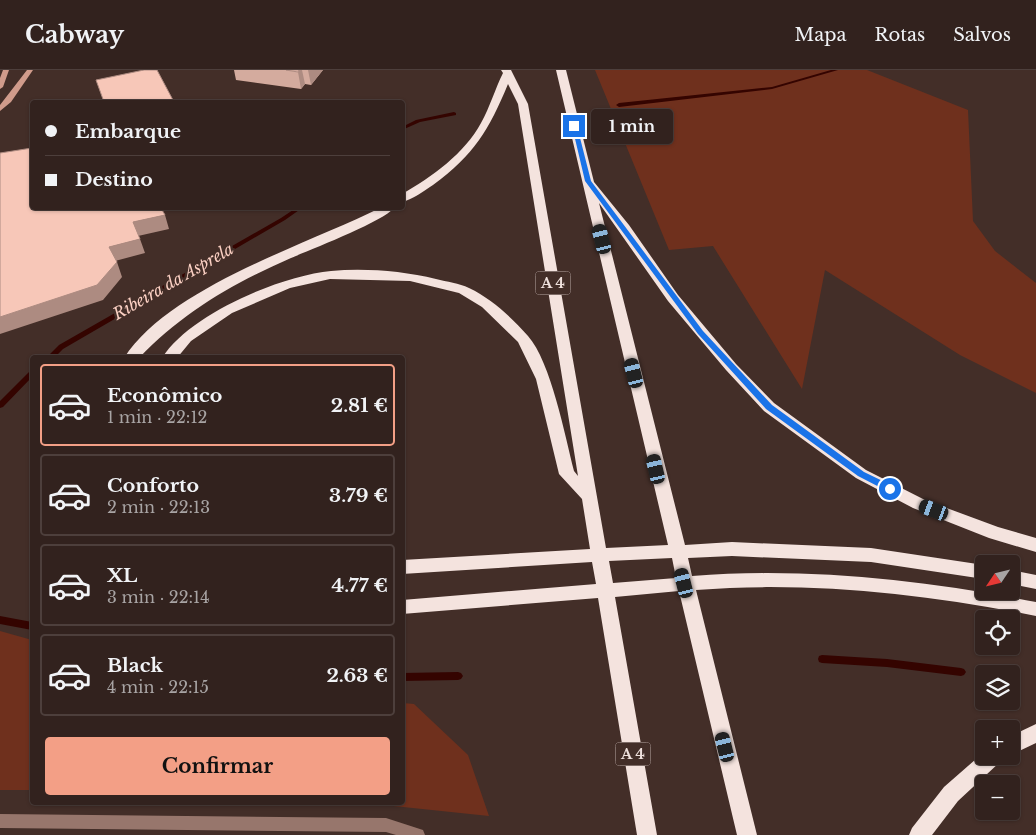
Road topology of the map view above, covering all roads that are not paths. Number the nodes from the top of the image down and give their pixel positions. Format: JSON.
{"nodes":[{"id":1,"x":6,"y":70,"type":"edge"},
{"id":2,"x":30,"y":70,"type":"edge"},
{"id":3,"x":561,"y":70,"type":"edge"},
{"id":4,"x":507,"y":72,"type":"edge"},
{"id":5,"x":0,"y":87,"type":"edge"},
{"id":6,"x":0,"y":109,"type":"edge"},
{"id":7,"x":588,"y":181,"type":"junction"},
{"id":8,"x":405,"y":197,"type":"edge"},
{"id":9,"x":384,"y":210,"type":"edge"},
{"id":10,"x":133,"y":355,"type":"edge"},
{"id":11,"x":172,"y":355,"type":"edge"},
{"id":12,"x":590,"y":496,"type":"junction"},
{"id":13,"x":1036,"y":546,"type":"edge"},
{"id":14,"x":405,"y":567,"type":"edge"},
{"id":15,"x":975,"y":571,"type":"edge"},
{"id":16,"x":1020,"y":579,"type":"edge"},
{"id":17,"x":1036,"y":582,"type":"edge"},
{"id":18,"x":405,"y":607,"type":"edge"},
{"id":19,"x":1036,"y":609,"type":"edge"},
{"id":20,"x":1036,"y":733,"type":"edge"},
{"id":21,"x":1020,"y":741,"type":"edge"},
{"id":22,"x":983,"y":765,"type":"edge"},
{"id":23,"x":0,"y":821,"type":"edge"},
{"id":24,"x":418,"y":835,"type":"edge"},
{"id":25,"x":647,"y":835,"type":"edge"},
{"id":26,"x":747,"y":835,"type":"edge"},
{"id":27,"x":919,"y":835,"type":"edge"}],
"edges":[{"from":1,"to":5,"type":"main road"},
{"from":2,"to":6,"type":"main road"},
{"from":3,"to":7,"type":"highway"},
{"from":4,"to":8,"type":"highway"},
{"from":4,"to":12,"type":"highway","number":"A 4"},
{"from":7,"to":13,"type":"highway"},
{"from":7,"to":26,"type":"highway"},
{"from":9,"to":10,"type":"highway"},
{"from":11,"to":12,"type":"highway"},
{"from":12,"to":25,"type":"highway","number":"A 4"},
{"from":14,"to":15,"type":"highway"},
{"from":16,"to":17,"type":"highway"},
{"from":18,"to":19,"type":"highway"},
{"from":20,"to":21,"type":"highway"},
{"from":22,"to":27,"type":"highway"},
{"from":23,"to":24,"type":"street"}]}
